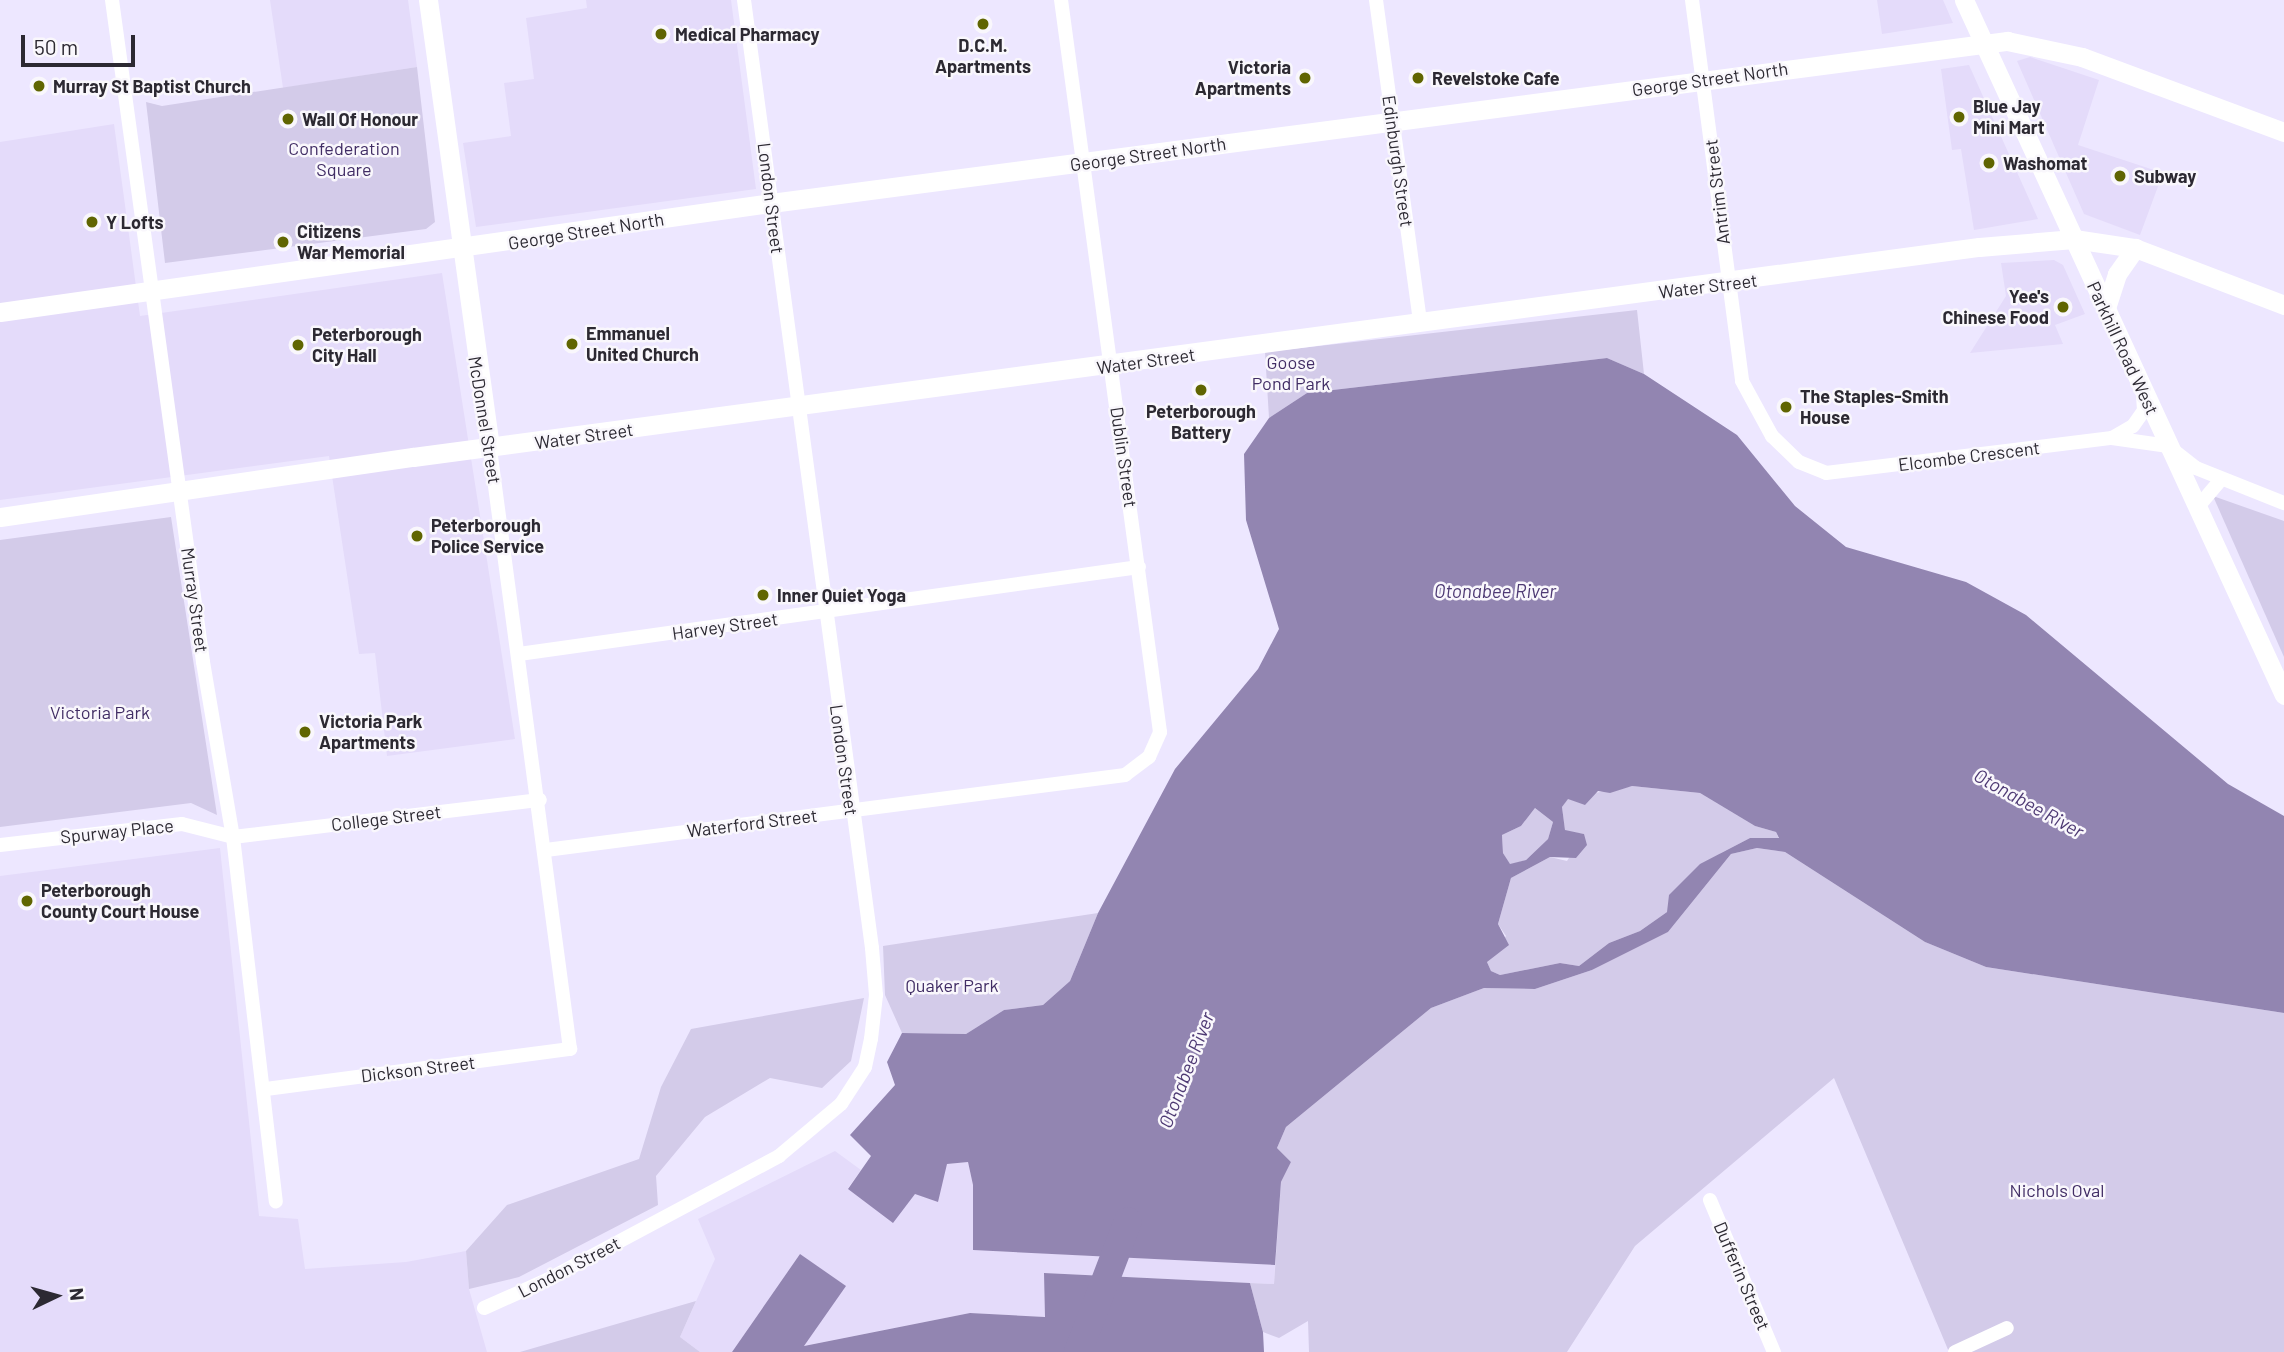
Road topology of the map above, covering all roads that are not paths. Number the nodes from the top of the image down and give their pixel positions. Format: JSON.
{"nodes":[{"id":1,"x":112,"y":0,"type":"edge"},
{"id":2,"x":428,"y":0,"type":"edge"},
{"id":3,"x":744,"y":0,"type":"edge"},
{"id":4,"x":1061,"y":0,"type":"edge"},
{"id":5,"x":1376,"y":0,"type":"edge"},
{"id":6,"x":1692,"y":0,"type":"edge"},
{"id":7,"x":1964,"y":0,"type":"edge"},
{"id":8,"x":1984,"y":44,"type":"junction"},
{"id":9,"x":1703,"y":79,"type":"junction"},
{"id":10,"x":1392,"y":122,"type":"junction"},
{"id":11,"x":2284,"y":132,"type":"edge"},
{"id":12,"x":1084,"y":163,"type":"junction"},
{"id":13,"x":771,"y":203,"type":"junction"},
{"id":14,"x":2074,"y":239,"type":"junction"},
{"id":15,"x":461,"y":248,"type":"junction"},
{"id":16,"x":2135,"y":248,"type":"junction"},
{"id":17,"x":1729,"y":284,"type":"junction"},
{"id":18,"x":153,"y":289,"type":"junction"},
{"id":19,"x":2284,"y":305,"type":"edge"},
{"id":20,"x":2106,"y":308,"type":"junction"},
{"id":21,"x":0,"y":312,"type":"edge"},
{"id":22,"x":1420,"y":321,"type":"junction"},
{"id":23,"x":1112,"y":367,"type":"junction"},
{"id":24,"x":2143,"y":391,"type":"junction"},
{"id":25,"x":798,"y":408,"type":"junction"},
{"id":26,"x":2112,"y":438,"type":"junction"},
{"id":27,"x":2168,"y":446,"type":"junction"},
{"id":28,"x":490,"y":449,"type":"junction"},
{"id":29,"x":1826,"y":473,"type":"joint"},
{"id":30,"x":2221,"y":480,"type":"junction"},
{"id":31,"x":181,"y":491,"type":"junction"},
{"id":32,"x":2284,"y":503,"type":"edge"},
{"id":33,"x":2197,"y":508,"type":"junction"},
{"id":34,"x":0,"y":517,"type":"edge"},
{"id":35,"x":1139,"y":567,"type":"junction"},
{"id":36,"x":825,"y":613,"type":"junction"},
{"id":37,"x":519,"y":654,"type":"junction"},
{"id":38,"x":2284,"y":695,"type":"edge"},
{"id":39,"x":1125,"y":775,"type":"joint"},
{"id":40,"x":540,"y":800,"type":"junction"},
{"id":41,"x":851,"y":810,"type":"junction"},
{"id":42,"x":233,"y":837,"type":"junction"},
{"id":43,"x":0,"y":845,"type":"edge"},
{"id":44,"x":547,"y":850,"type":"junction"},
{"id":45,"x":570,"y":1049,"type":"joint"},
{"id":46,"x":265,"y":1088,"type":"junction"},
{"id":47,"x":276,"y":1200,"type":"dead end"},
{"id":48,"x":1710,"y":1200,"type":"dead end"},
{"id":49,"x":484,"y":1308,"type":"dead end"},
{"id":50,"x":2007,"y":1328,"type":"dead end"},
{"id":51,"x":1774,"y":1352,"type":"edge"},
{"id":52,"x":1955,"y":1352,"type":"edge"}],
"edges":[{"from":1,"to":18,"type":"street","name":"Murray Street"},
{"from":2,"to":15,"type":"main road","name":"McDonnel Street"},
{"from":3,"to":13,"type":"street","name":"London Street"},
{"from":4,"to":12,"type":"street","name":"Dublin Street"},
{"from":5,"to":10,"type":"street","name":"Edinburgh Street"},
{"from":6,"to":9,"type":"street","name":"Antrim Street"},
{"from":7,"to":8,"type":"main road","name":"Parkhill Road West"},
{"from":8,"to":9,"type":"main road","name":"George Street North"},
{"from":8,"to":11,"type":"main road","name":"George Street North"},
{"from":8,"to":14,"type":"main road","name":"Parkhill Road West"},
{"from":9,"to":10,"type":"main road","name":"George Street North"},
{"from":9,"to":17,"type":"street","name":"Antrim Street"},
{"from":10,"to":12,"type":"main road","name":"George Street North"},
{"from":10,"to":22,"type":"street","name":"Edinburgh Street"},
{"from":12,"to":13,"type":"main road","name":"George Street North"},
{"from":12,"to":23,"type":"street","name":"Dublin Street"},
{"from":13,"to":15,"type":"main road","name":"George Street North"},
{"from":13,"to":25,"type":"street","name":"London Street"},
{"from":14,"to":16,"type":"main road","name":"Water Street"},
{"from":14,"to":17,"type":"main road","name":"Water Street"},
{"from":14,"to":20,"type":"main road","name":"Parkhill Road West"},
{"from":15,"to":18,"type":"main road","name":"George Street North"},
{"from":15,"to":28,"type":"main road","name":"McDonnel Street"},
{"from":16,"to":19,"type":"main road","name":"Water Street"},
{"from":16,"to":20,"type":"main road"},
{"from":17,"to":22,"type":"main road","name":"Water Street"},
{"from":17,"to":29,"type":"street","name":"Antrim Street"},
{"from":18,"to":21,"type":"main road","name":"George Street North"},
{"from":18,"to":31,"type":"street","name":"Murray Street"},
{"from":20,"to":24,"type":"main road","name":"Parkhill Road West"},
{"from":22,"to":23,"type":"main road","name":"Water Street"},
{"from":23,"to":25,"type":"main road","name":"Water Street"},
{"from":23,"to":35,"type":"street","name":"Dublin Street"},
{"from":24,"to":26,"type":"street"},
{"from":24,"to":27,"type":"main road","name":"Parkhill Road West"},
{"from":25,"to":28,"type":"main road","name":"Water Street"},
{"from":25,"to":36,"type":"street","name":"London Street"},
{"from":26,"to":27,"type":"street","name":"Elcombe Crescent"},
{"from":26,"to":29,"type":"street","name":"Elcombe Crescent"},
{"from":27,"to":30,"type":"street"},
{"from":27,"to":33,"type":"main road","name":"Parkhill Road West"},
{"from":28,"to":31,"type":"main road","name":"Water Street"},
{"from":28,"to":37,"type":"street","name":"McDonnel Street"},
{"from":30,"to":32,"type":"street"},
{"from":30,"to":33,"type":"street"},
{"from":31,"to":34,"type":"main road","name":"Water Street"},
{"from":31,"to":42,"type":"street","name":"Murray Street"},
{"from":33,"to":38,"type":"main road","name":"Parkhill Road West"},
{"from":35,"to":36,"type":"street","name":"Harvey Street"},
{"from":35,"to":39,"type":"street","name":"Dublin Street"},
{"from":36,"to":37,"type":"street","name":"Harvey Street"},
{"from":36,"to":41,"type":"street","name":"London Street"},
{"from":37,"to":40,"type":"street","name":"McDonnel Street"},
{"from":39,"to":41,"type":"street","name":"Waterford Street"},
{"from":40,"to":42,"type":"street","name":"College Street"},
{"from":40,"to":44,"type":"street","name":"McDonnel Street"},
{"from":41,"to":44,"type":"street","name":"Waterford Street"},
{"from":41,"to":49,"type":"street","name":"London Street"},
{"from":42,"to":43,"type":"street","name":"Spurway Place"},
{"from":42,"to":46,"type":"street","name":"Murray Street"},
{"from":44,"to":45,"type":"street","name":"McDonnel Street"},
{"from":45,"to":46,"type":"street","name":"Dickson Street"},
{"from":46,"to":47,"type":"street","name":"Murray Street"},
{"from":48,"to":51,"type":"street","name":"Dufferin Street"},
{"from":50,"to":52,"type":"street"}]}
